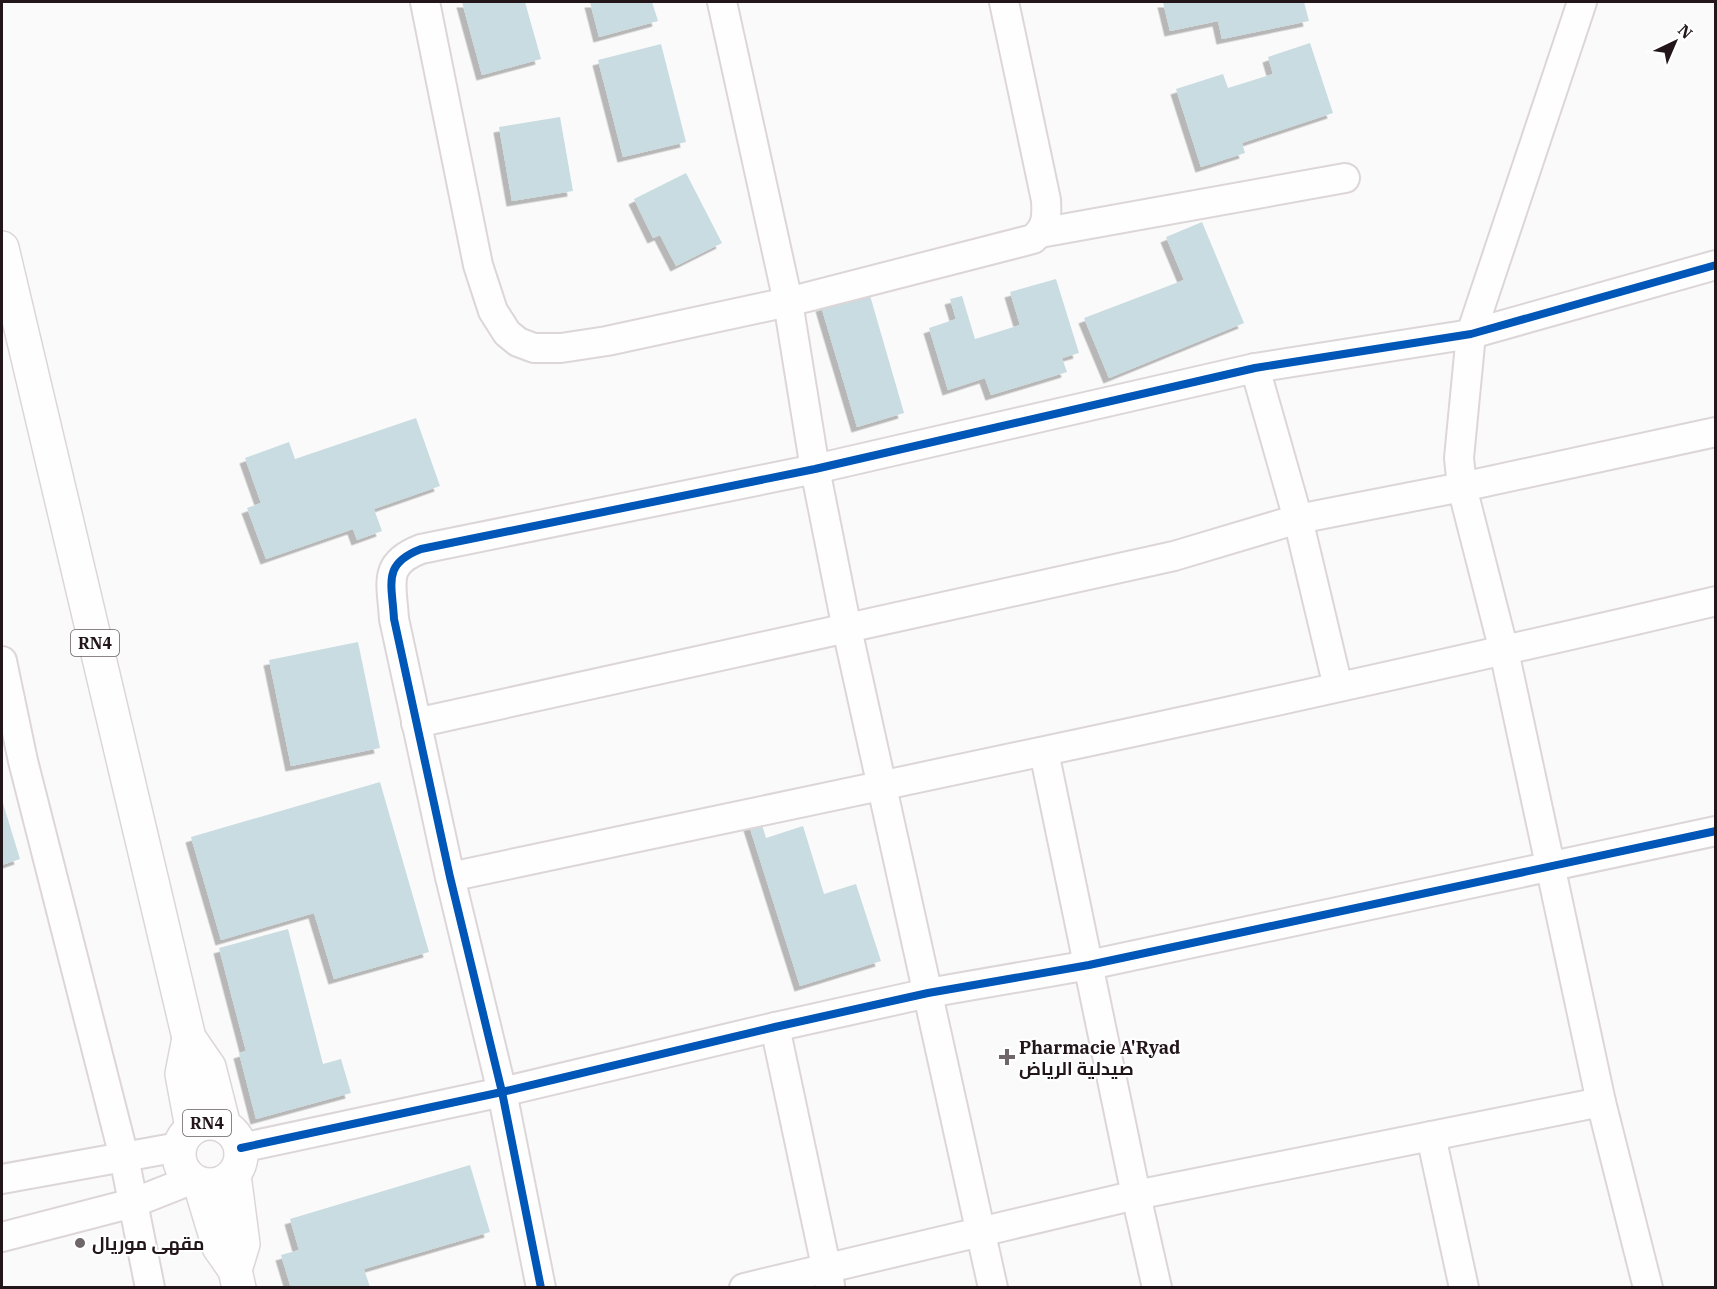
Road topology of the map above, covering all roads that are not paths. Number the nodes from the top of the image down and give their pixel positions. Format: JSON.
{"nodes":[{"id":1,"x":425,"y":2,"type":"edge"},
{"id":2,"x":722,"y":2,"type":"edge"},
{"id":3,"x":1004,"y":2,"type":"edge"},
{"id":4,"x":1581,"y":2,"type":"edge"},
{"id":5,"x":1346,"y":178,"type":"dead end"},
{"id":6,"x":1040,"y":233,"type":"junction"},
{"id":7,"x":2,"y":248,"type":"edge"},
{"id":8,"x":1716,"y":266,"type":"edge"},
{"id":9,"x":788,"y":302,"type":"junction"},
{"id":10,"x":1471,"y":334,"type":"junction"},
{"id":11,"x":1255,"y":368,"type":"junction"},
{"id":12,"x":1716,"y":432,"type":"edge"},
{"id":13,"x":815,"y":469,"type":"junction"},
{"id":14,"x":1462,"y":487,"type":"junction"},
{"id":15,"x":1298,"y":519,"type":"junction"},
{"id":16,"x":1716,"y":601,"type":"edge"},
{"id":17,"x":847,"y":628,"type":"junction"},
{"id":18,"x":1504,"y":651,"type":"junction"},
{"id":19,"x":2,"y":661,"type":"edge"},
{"id":20,"x":1338,"y":687,"type":"junction"},
{"id":21,"x":416,"y":723,"type":"junction"},
{"id":22,"x":1044,"y":752,"type":"junction"},
{"id":23,"x":882,"y":785,"type":"junction"},
{"id":24,"x":1716,"y":831,"type":"edge"},
{"id":25,"x":1549,"y":865,"type":"junction"},
{"id":26,"x":450,"y":877,"type":"junction"},
{"id":27,"x":1089,"y":965,"type":"junction"},
{"id":28,"x":928,"y":993,"type":"junction"},
{"id":29,"x":775,"y":1027,"type":"junction"},
{"id":30,"x":189,"y":1038,"type":"junction"},
{"id":31,"x":502,"y":1092,"type":"junction"},
{"id":32,"x":1601,"y":1102,"type":"junction"},
{"id":33,"x":1431,"y":1136,"type":"junction"},
{"id":34,"x":185,"y":1138,"type":"junction"},
{"id":35,"x":233,"y":1150,"type":"junction"},
{"id":36,"x":124,"y":1157,"type":"junction"},
{"id":37,"x":2,"y":1179,"type":"edge"},
{"id":38,"x":195,"y":1182,"type":"junction"},
{"id":39,"x":1136,"y":1195,"type":"junction"},
{"id":40,"x":133,"y":1203,"type":"junction"},
{"id":41,"x":981,"y":1231,"type":"junction"},
{"id":42,"x":2,"y":1237,"type":"edge"},
{"id":43,"x":828,"y":1278,"type":"edge"},
{"id":44,"x":237,"y":1279,"type":"edge"},
{"id":45,"x":150,"y":1287,"type":"edge"},
{"id":46,"x":541,"y":1287,"type":"edge"},
{"id":47,"x":744,"y":1287,"type":"edge"},
{"id":48,"x":993,"y":1287,"type":"edge"},
{"id":49,"x":1157,"y":1287,"type":"edge"},
{"id":50,"x":1464,"y":1287,"type":"edge"},
{"id":51,"x":1647,"y":1287,"type":"edge"}],
"edges":[{"from":1,"to":9,"type":"street"},
{"from":2,"to":9,"type":"street"},
{"from":3,"to":6,"type":"street"},
{"from":4,"to":10,"type":"street"},
{"from":5,"to":6,"type":"street"},
{"from":6,"to":9,"type":"street"},
{"from":7,"to":30,"type":"main road","number":"RN4"},
{"from":8,"to":10,"type":"street"},
{"from":9,"to":13,"type":"street"},
{"from":10,"to":11,"type":"street"},
{"from":10,"to":14,"type":"street"},
{"from":11,"to":13,"type":"street"},
{"from":11,"to":15,"type":"street"},
{"from":12,"to":14,"type":"street"},
{"from":13,"to":17,"type":"street"},
{"from":13,"to":21,"type":"street"},
{"from":14,"to":15,"type":"street"},
{"from":14,"to":18,"type":"street"},
{"from":15,"to":17,"type":"street"},
{"from":15,"to":20,"type":"street"},
{"from":16,"to":18,"type":"street"},
{"from":17,"to":21,"type":"street"},
{"from":17,"to":23,"type":"street"},
{"from":18,"to":20,"type":"street"},
{"from":18,"to":25,"type":"street"},
{"from":19,"to":36,"type":"street"},
{"from":20,"to":22,"type":"street"},
{"from":21,"to":26,"type":"street"},
{"from":22,"to":23,"type":"street"},
{"from":22,"to":27,"type":"street"},
{"from":23,"to":26,"type":"street"},
{"from":23,"to":28,"type":"street"},
{"from":24,"to":25,"type":"street"},
{"from":25,"to":27,"type":"street"},
{"from":25,"to":32,"type":"street"},
{"from":26,"to":31,"type":"street"},
{"from":27,"to":28,"type":"street"},
{"from":27,"to":39,"type":"street"},
{"from":28,"to":29,"type":"street"},
{"from":28,"to":41,"type":"street"},
{"from":29,"to":31,"type":"street"},
{"from":29,"to":43,"type":"street"},
{"from":30,"to":34,"type":"main road","number":"RN4"},
{"from":30,"to":35,"type":"main road","number":"RN4"},
{"from":31,"to":35,"type":"street"},
{"from":31,"to":46,"type":"street"},
{"from":32,"to":33,"type":"street"},
{"from":32,"to":51,"type":"street"},
{"from":33,"to":39,"type":"street"},
{"from":33,"to":50,"type":"street"},
{"from":34,"to":35,"type":"main road","number":"RN4"},
{"from":34,"to":36,"type":"street"},
{"from":34,"to":38,"type":"main road","number":"RN4"},
{"from":35,"to":38,"type":"main road"},
{"from":35,"to":44,"type":"main road","number":"RN4"},
{"from":36,"to":37,"type":"street"},
{"from":36,"to":40,"type":"street"},
{"from":38,"to":40,"type":"street"},
{"from":38,"to":44,"type":"main road","number":"RN4"},
{"from":39,"to":41,"type":"street"},
{"from":39,"to":49,"type":"street"},
{"from":40,"to":42,"type":"street"},
{"from":40,"to":45,"type":"street"},
{"from":41,"to":43,"type":"street"},
{"from":41,"to":48,"type":"street"},
{"from":43,"to":47,"type":"street"}]}
